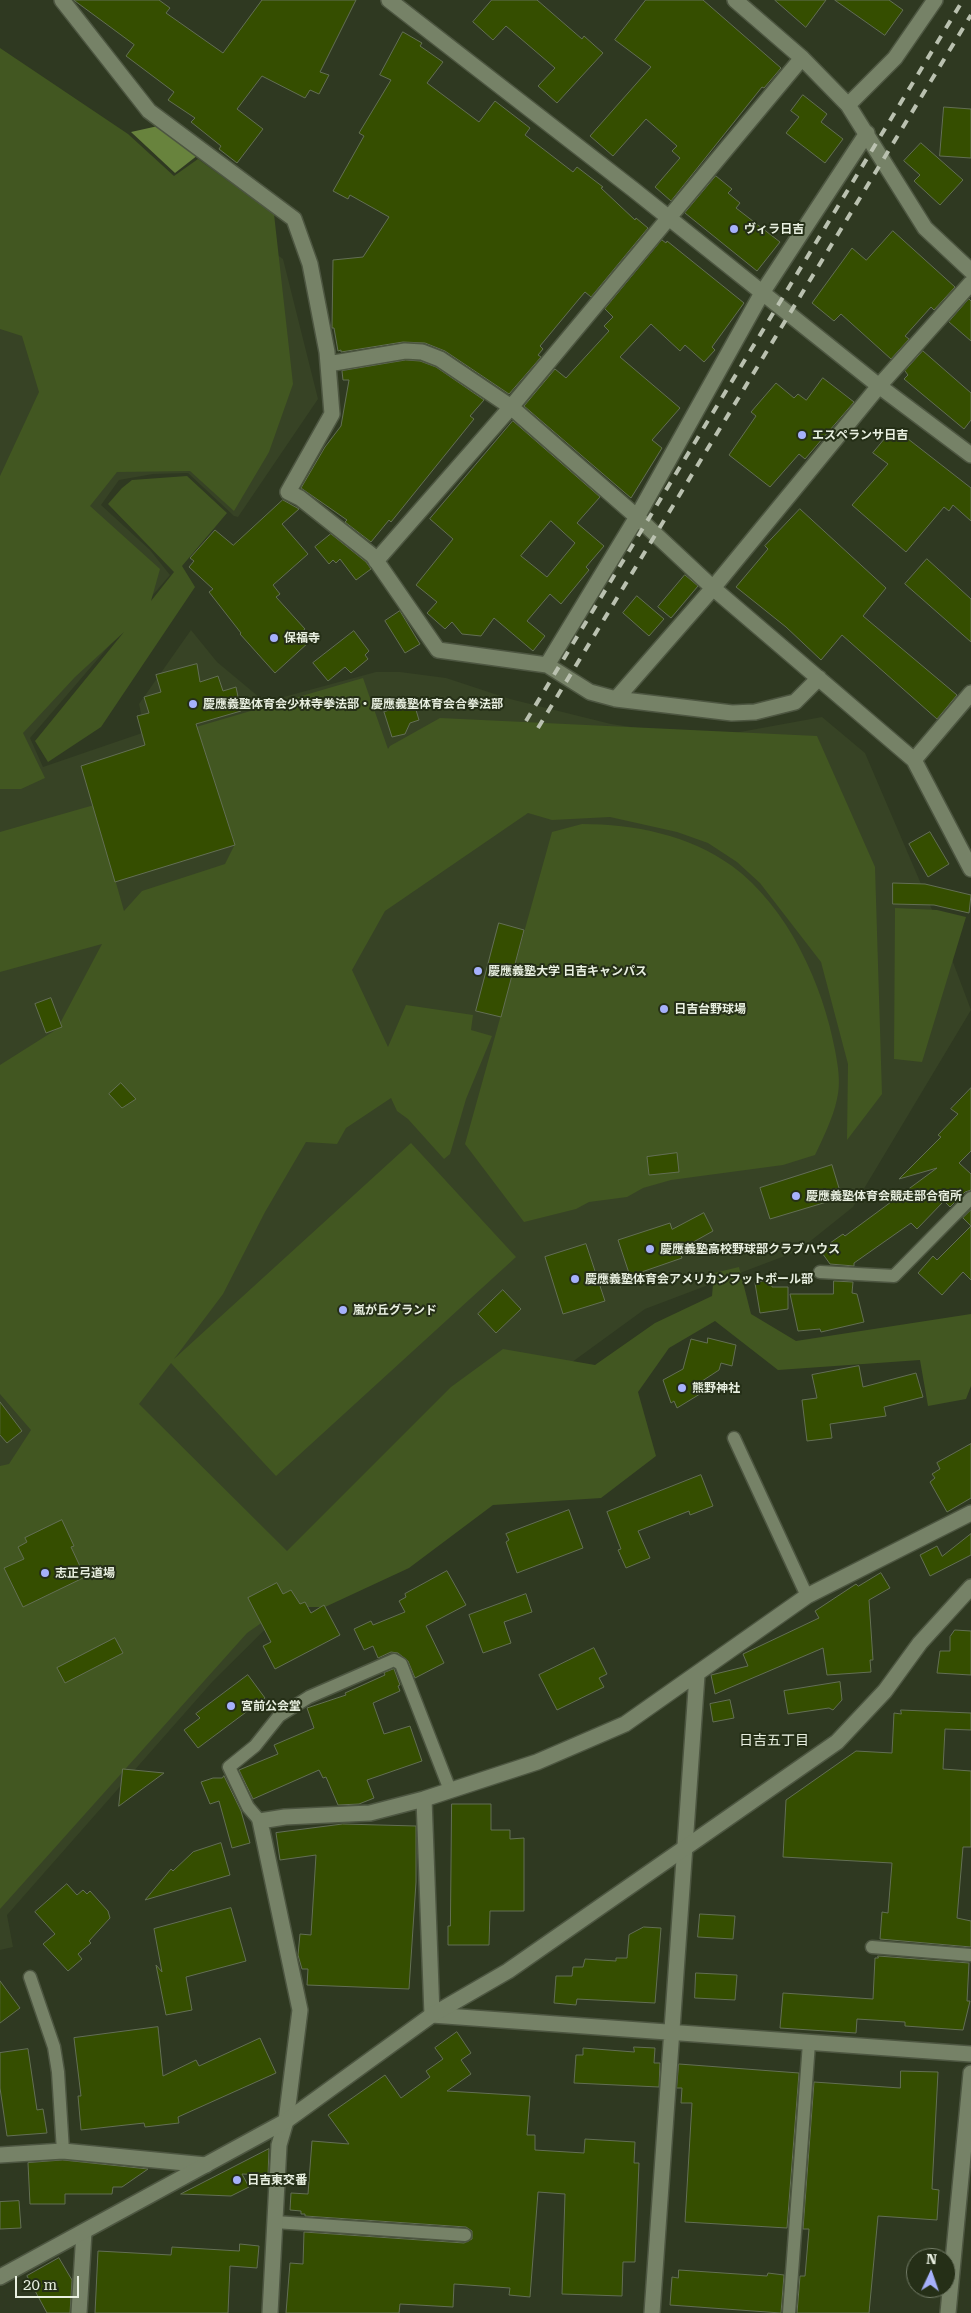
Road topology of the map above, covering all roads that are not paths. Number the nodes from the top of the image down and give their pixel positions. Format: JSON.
{"nodes":[{"id":1,"x":62,"y":0,"type":"edge"},
{"id":2,"x":389,"y":0,"type":"edge"},
{"id":3,"x":735,"y":0,"type":"edge"},
{"id":4,"x":935,"y":0,"type":"edge"},
{"id":5,"x":802,"y":58,"type":"junction"},
{"id":6,"x":848,"y":105,"type":"junction"},
{"id":7,"x":867,"y":133,"type":"junction"},
{"id":8,"x":668,"y":217,"type":"junction"},
{"id":9,"x":971,"y":271,"type":"edge"},
{"id":10,"x":971,"y":283,"type":"edge"},
{"id":11,"x":762,"y":293,"type":"junction"},
{"id":12,"x":328,"y":364,"type":"junction"},
{"id":13,"x":879,"y":386,"type":"junction"},
{"id":14,"x":511,"y":407,"type":"junction"},
{"id":15,"x":971,"y":455,"type":"edge"},
{"id":16,"x":637,"y":517,"type":"junction"},
{"id":17,"x":376,"y":561,"type":"junction"},
{"id":18,"x":713,"y":588,"type":"junction"},
{"id":19,"x":547,"y":665,"type":"junction"},
{"id":20,"x":819,"y":678,"type":"junction"},
{"id":21,"x":971,"y":693,"type":"edge"},
{"id":22,"x":616,"y":699,"type":"junction"},
{"id":23,"x":914,"y":760,"type":"junction"},
{"id":24,"x":971,"y":869,"type":"edge"},
{"id":25,"x":971,"y":1198,"type":"edge"},
{"id":26,"x":820,"y":1272,"type":"dead end"},
{"id":27,"x":734,"y":1438,"type":"dead end"},
{"id":28,"x":971,"y":1513,"type":"edge"},
{"id":29,"x":971,"y":1587,"type":"edge"},
{"id":30,"x":807,"y":1596,"type":"junction"},
{"id":31,"x":697,"y":1675,"type":"junction"},
{"id":32,"x":450,"y":1790,"type":"junction"},
{"id":33,"x":424,"y":1799,"type":"junction"},
{"id":34,"x":260,"y":1821,"type":"junction"},
{"id":35,"x":685,"y":1847,"type":"junction"},
{"id":36,"x":872,"y":1947,"type":"dead end"},
{"id":37,"x":971,"y":1954,"type":"edge"},
{"id":38,"x":30,"y":1977,"type":"dead end"},
{"id":39,"x":432,"y":2016,"type":"junction"},
{"id":40,"x":673,"y":2033,"type":"junction"},
{"id":41,"x":809,"y":2043,"type":"junction"},
{"id":42,"x":971,"y":2054,"type":"edge"},
{"id":43,"x":971,"y":2073,"type":"edge"},
{"id":44,"x":286,"y":2121,"type":"junction"},
{"id":45,"x":63,"y":2152,"type":"junction"},
{"id":46,"x":0,"y":2156,"type":"edge"},
{"id":47,"x":206,"y":2165,"type":"junction"},
{"id":48,"x":275,"y":2222,"type":"junction"},
{"id":49,"x":964,"y":2222,"type":"edge"},
{"id":50,"x":84,"y":2232,"type":"junction"},
{"id":51,"x":465,"y":2235,"type":"dead end"},
{"id":52,"x":0,"y":2277,"type":"edge"},
{"id":53,"x":79,"y":2313,"type":"edge"},
{"id":54,"x":270,"y":2313,"type":"edge"},
{"id":55,"x":652,"y":2313,"type":"edge"},
{"id":56,"x":789,"y":2313,"type":"edge"},
{"id":57,"x":948,"y":2313,"type":"edge"}],
"edges":[{"from":1,"to":12,"type":"street"},
{"from":2,"to":8,"type":"street"},
{"from":3,"to":5,"type":"street"},
{"from":4,"to":6,"type":"street"},
{"from":5,"to":6,"type":"street"},
{"from":5,"to":8,"type":"street"},
{"from":6,"to":7,"type":"street"},
{"from":7,"to":9,"type":"street"},
{"from":7,"to":11,"type":"street"},
{"from":8,"to":11,"type":"street"},
{"from":8,"to":14,"type":"street"},
{"from":10,"to":13,"type":"street"},
{"from":11,"to":13,"type":"street"},
{"from":11,"to":16,"type":"street"},
{"from":12,"to":14,"type":"street"},
{"from":12,"to":17,"type":"street"},
{"from":13,"to":15,"type":"street"},
{"from":13,"to":18,"type":"street"},
{"from":14,"to":16,"type":"street"},
{"from":14,"to":17,"type":"street"},
{"from":16,"to":18,"type":"street"},
{"from":16,"to":19,"type":"street"},
{"from":17,"to":19,"type":"street"},
{"from":18,"to":20,"type":"street"},
{"from":18,"to":22,"type":"street"},
{"from":19,"to":22,"type":"street"},
{"from":20,"to":22,"type":"street"},
{"from":20,"to":23,"type":"street"},
{"from":21,"to":23,"type":"street"},
{"from":23,"to":24,"type":"street"},
{"from":25,"to":26,"type":"lane"},
{"from":27,"to":30,"type":"lane"},
{"from":28,"to":30,"type":"street"},
{"from":29,"to":35,"type":"street"},
{"from":30,"to":31,"type":"street"},
{"from":31,"to":32,"type":"street"},
{"from":31,"to":35,"type":"street"},
{"from":32,"to":33,"type":"street"},
{"from":32,"to":34,"type":"lane"},
{"from":33,"to":34,"type":"street"},
{"from":33,"to":39,"type":"street"},
{"from":34,"to":44,"type":"street"},
{"from":35,"to":39,"type":"street"},
{"from":35,"to":40,"type":"street"},
{"from":36,"to":37,"type":"lane"},
{"from":38,"to":45,"type":"lane"},
{"from":39,"to":40,"type":"street"},
{"from":39,"to":44,"type":"street"},
{"from":40,"to":41,"type":"street"},
{"from":40,"to":55,"type":"street"},
{"from":41,"to":42,"type":"street"},
{"from":41,"to":56,"type":"lane"},
{"from":43,"to":49,"type":"street"},
{"from":44,"to":47,"type":"street"},
{"from":44,"to":48,"type":"street"},
{"from":45,"to":46,"type":"street"},
{"from":45,"to":47,"type":"street"},
{"from":47,"to":50,"type":"street"},
{"from":48,"to":51,"type":"lane"},
{"from":48,"to":54,"type":"street"},
{"from":49,"to":57,"type":"street"},
{"from":50,"to":52,"type":"street"},
{"from":50,"to":53,"type":"street"}]}
